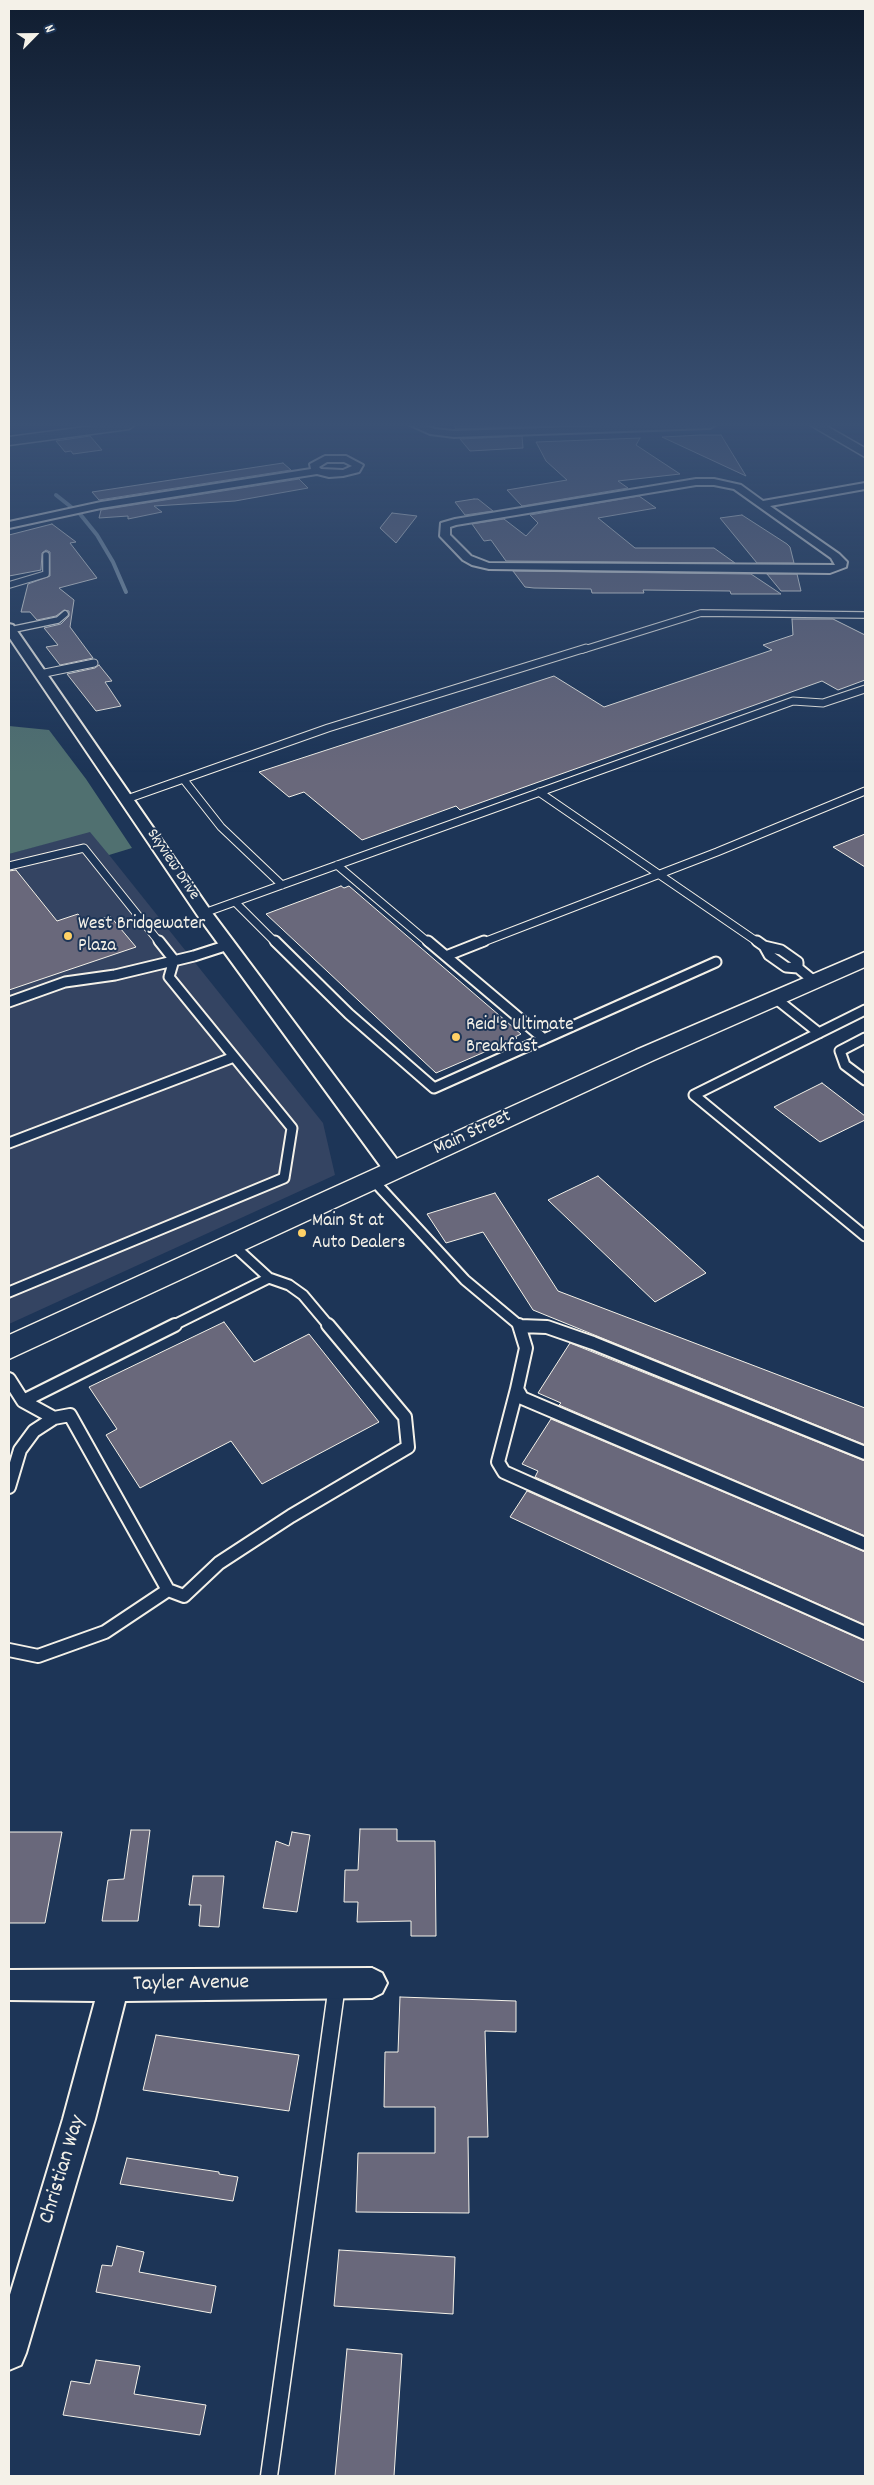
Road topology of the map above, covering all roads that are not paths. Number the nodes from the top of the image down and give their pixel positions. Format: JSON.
{"nodes":[{"id":1,"x":450,"y":541,"type":"edge"},
{"id":2,"x":814,"y":541,"type":"edge"},
{"id":3,"x":46,"y":555,"type":"dead end"},
{"id":4,"x":9,"y":585,"type":"edge"},
{"id":5,"x":64,"y":614,"type":"dead end"},
{"id":6,"x":865,"y":616,"type":"edge"},
{"id":7,"x":9,"y":629,"type":"edge"},
{"id":8,"x":94,"y":663,"type":"dead end"},
{"id":9,"x":40,"y":674,"type":"junction"},
{"id":10,"x":863,"y":692,"type":"edge"},
{"id":11,"x":184,"y":780,"type":"junction"},
{"id":12,"x":865,"y":791,"type":"edge"},
{"id":13,"x":539,"y":792,"type":"junction"},
{"id":14,"x":127,"y":799,"type":"junction"},
{"id":15,"x":337,"y":865,"type":"junction"},
{"id":16,"x":9,"y":866,"type":"edge"},
{"id":17,"x":658,"y":874,"type":"junction"},
{"id":18,"x":282,"y":885,"type":"junction"},
{"id":19,"x":235,"y":902,"type":"junction"},
{"id":20,"x":204,"y":913,"type":"junction"},
{"id":21,"x":228,"y":945,"type":"junction"},
{"id":22,"x":446,"y":956,"type":"junction"},
{"id":23,"x":174,"y":960,"type":"junction"},
{"id":24,"x":716,"y":962,"type":"dead end"},
{"id":25,"x":864,"y":962,"type":"edge"},
{"id":26,"x":806,"y":975,"type":"junction"},
{"id":27,"x":775,"y":998,"type":"junction"},
{"id":28,"x":9,"y":1002,"type":"edge"},
{"id":29,"x":865,"y":1010,"type":"edge"},
{"id":30,"x":819,"y":1033,"type":"junction"},
{"id":31,"x":865,"y":1038,"type":"edge"},
{"id":32,"x":544,"y":1039,"type":"junction"},
{"id":33,"x":234,"y":1057,"type":"junction"},
{"id":34,"x":865,"y":1080,"type":"edge"},
{"id":35,"x":9,"y":1144,"type":"edge"},
{"id":36,"x":383,"y":1175,"type":"junction"},
{"id":37,"x":865,"y":1236,"type":"edge"},
{"id":38,"x":233,"y":1244,"type":"junction"},
{"id":39,"x":269,"y":1278,"type":"junction"},
{"id":40,"x":9,"y":1292,"type":"edge"},
{"id":41,"x":520,"y":1326,"type":"junction"},
{"id":42,"x":9,"y":1348,"type":"edge"},
{"id":43,"x":9,"y":1379,"type":"edge"},
{"id":44,"x":517,"y":1389,"type":"junction"},
{"id":45,"x":23,"y":1401,"type":"junction"},
{"id":46,"x":54,"y":1418,"type":"junction"},
{"id":47,"x":865,"y":1453,"type":"edge"},
{"id":48,"x":9,"y":1488,"type":"edge"},
{"id":49,"x":865,"y":1544,"type":"edge"},
{"id":50,"x":168,"y":1590,"type":"junction"},
{"id":51,"x":865,"y":1633,"type":"edge"},
{"id":52,"x":9,"y":1650,"type":"edge"},
{"id":53,"x":372,"y":1983,"type":"dead end"},
{"id":54,"x":337,"y":1984,"type":"junction"},
{"id":55,"x":9,"y":1985,"type":"edge"},
{"id":56,"x":114,"y":1986,"type":"junction"},
{"id":57,"x":9,"y":2353,"type":"edge"},
{"id":58,"x":269,"y":2476,"type":"edge"}],
"edges":[{"from":1,"to":2,"type":"street"},
{"from":3,"to":4,"type":"lane"},
{"from":5,"to":7,"type":"lane"},
{"from":6,"to":11,"type":"lane"},
{"from":7,"to":9,"type":"street","name":"Skyview Drive"},
{"from":8,"to":9,"type":"lane"},
{"from":9,"to":14,"type":"street","name":"Skyview Drive"},
{"from":10,"to":13,"type":"lane"},
{"from":11,"to":14,"type":"lane"},
{"from":11,"to":18,"type":"lane"},
{"from":12,"to":17,"type":"lane"},
{"from":13,"to":15,"type":"lane"},
{"from":13,"to":17,"type":"lane"},
{"from":14,"to":20,"type":"street","name":"Skyview Drive"},
{"from":15,"to":18,"type":"lane"},
{"from":15,"to":22,"type":"lane"},
{"from":16,"to":23,"type":"lane"},
{"from":17,"to":22,"type":"lane"},
{"from":17,"to":26,"type":"lane"},
{"from":18,"to":19,"type":"lane"},
{"from":19,"to":20,"type":"lane"},
{"from":19,"to":32,"type":"lane"},
{"from":20,"to":21,"type":"street","name":"Skyview Drive"},
{"from":21,"to":23,"type":"lane"},
{"from":21,"to":36,"type":"street","name":"Skyview Drive"},
{"from":22,"to":32,"type":"lane"},
{"from":23,"to":28,"type":"lane"},
{"from":23,"to":33,"type":"lane"},
{"from":24,"to":32,"type":"lane"},
{"from":25,"to":26,"type":"main road","name":"Main Street"},
{"from":26,"to":27,"type":"main road","name":"Main Street"},
{"from":27,"to":30,"type":"lane"},
{"from":27,"to":36,"type":"main road","name":"Main Street"},
{"from":29,"to":30,"type":"lane"},
{"from":30,"to":37,"type":"lane"},
{"from":31,"to":34,"type":"lane"},
{"from":33,"to":35,"type":"lane"},
{"from":33,"to":40,"type":"lane"},
{"from":36,"to":38,"type":"main road","name":"Main Street"},
{"from":36,"to":41,"type":"lane"},
{"from":38,"to":39,"type":"lane"},
{"from":38,"to":42,"type":"main road","name":"Main Street"},
{"from":39,"to":45,"type":"lane"},
{"from":39,"to":50,"type":"lane"},
{"from":41,"to":44,"type":"lane"},
{"from":41,"to":47,"type":"lane"},
{"from":43,"to":45,"type":"lane"},
{"from":44,"to":49,"type":"lane"},
{"from":44,"to":51,"type":"lane"},
{"from":45,"to":46,"type":"lane"},
{"from":46,"to":48,"type":"lane"},
{"from":46,"to":50,"type":"lane"},
{"from":50,"to":52,"type":"lane"},
{"from":53,"to":54,"type":"street","name":"Tayler Avenue"},
{"from":54,"to":56,"type":"street","name":"Tayler Avenue"},
{"from":54,"to":58,"type":"lane"},
{"from":55,"to":56,"type":"street","name":"Tayler Avenue"},
{"from":56,"to":57,"type":"street","name":"Christian Way"}]}
